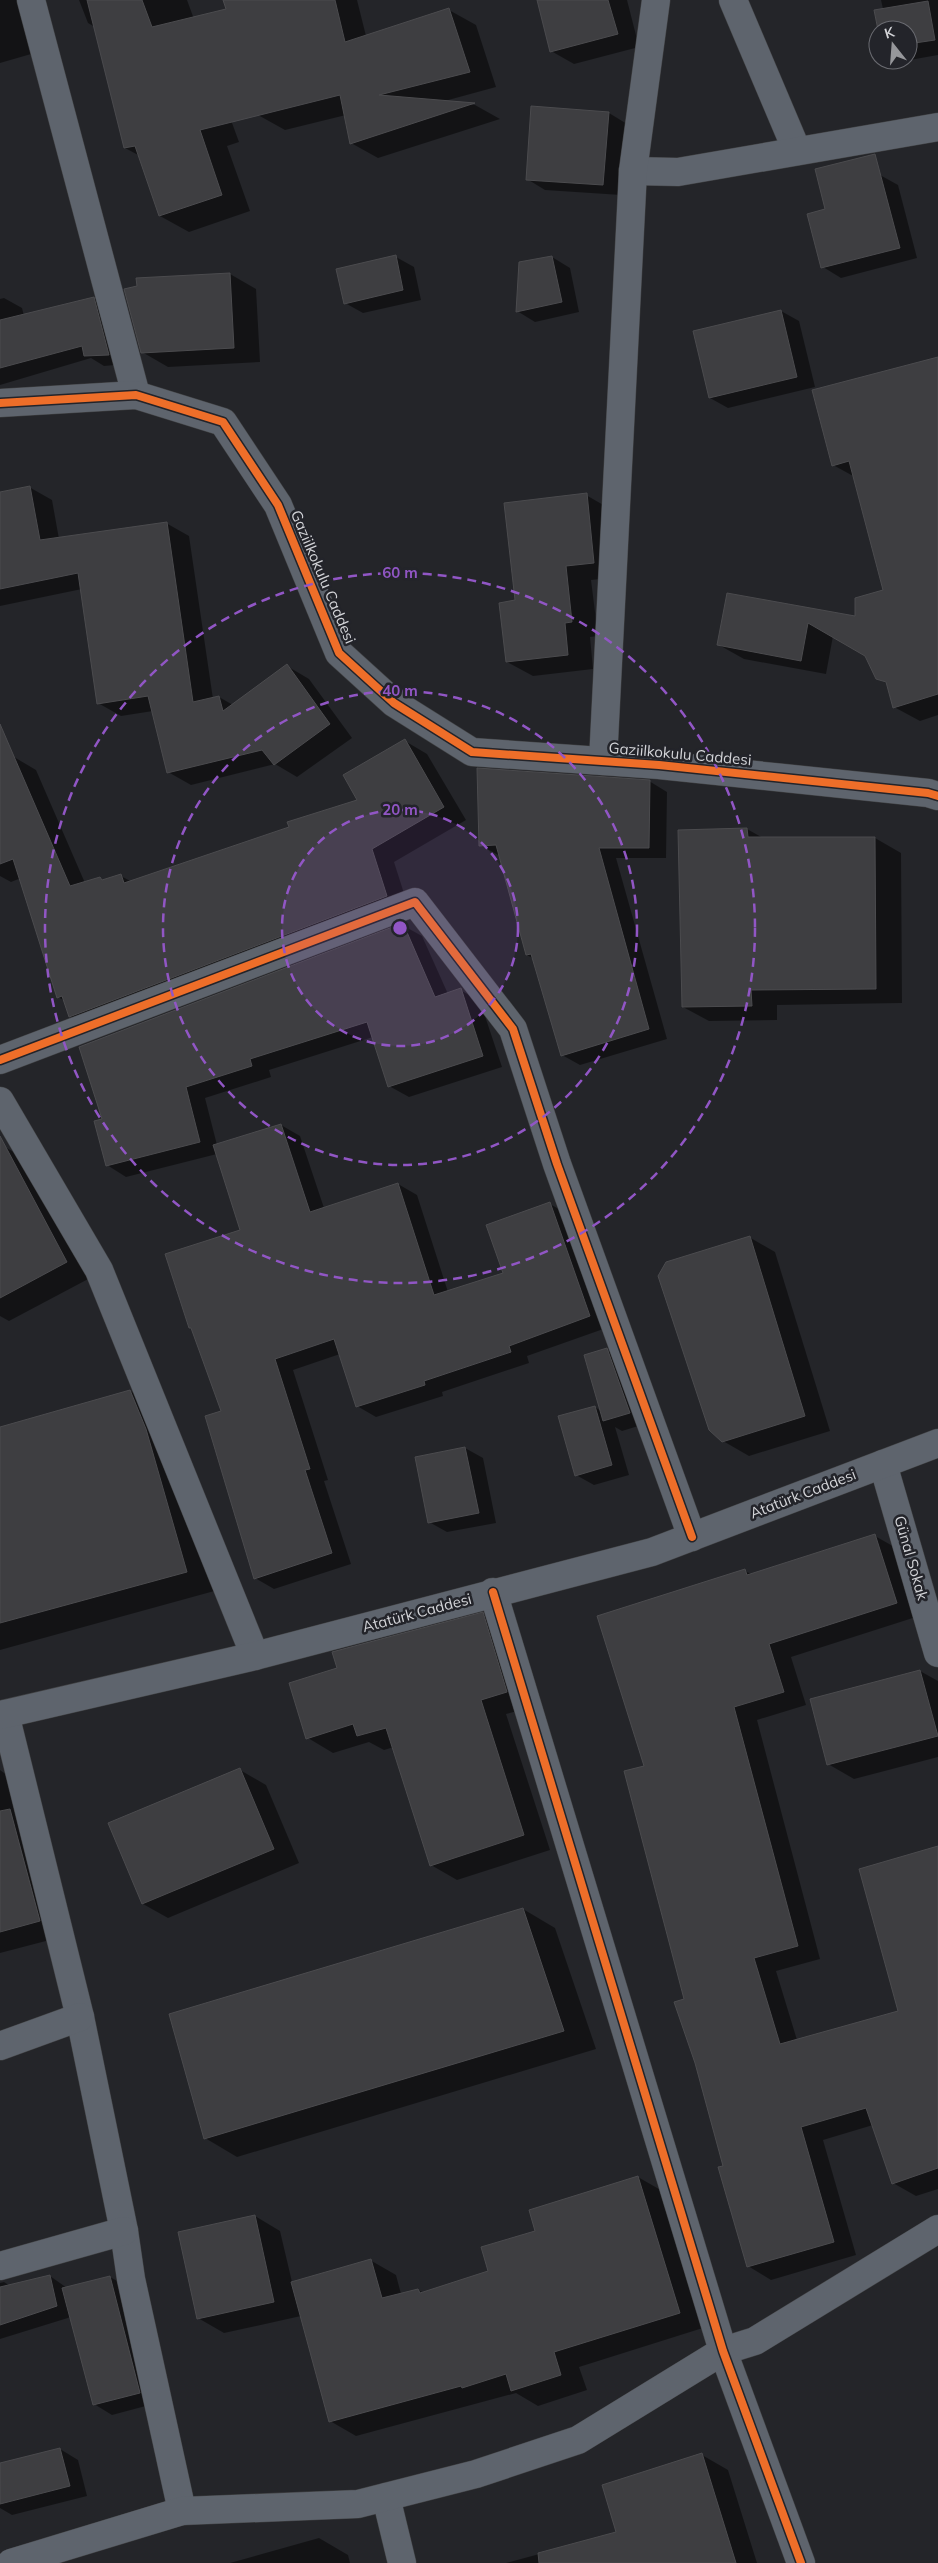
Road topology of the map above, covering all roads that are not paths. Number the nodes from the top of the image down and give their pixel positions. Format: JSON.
{"nodes":[{"id":1,"x":31,"y":0,"type":"edge"},
{"id":2,"x":656,"y":0,"type":"edge"},
{"id":3,"x":733,"y":0,"type":"edge"},
{"id":4,"x":938,"y":127,"type":"edge"},
{"id":5,"x":797,"y":152,"type":"junction"},
{"id":6,"x":633,"y":171,"type":"junction"},
{"id":7,"x":136,"y":395,"type":"junction"},
{"id":8,"x":0,"y":404,"type":"edge"},
{"id":9,"x":603,"y":761,"type":"junction"},
{"id":10,"x":938,"y":796,"type":"edge"},
{"id":11,"x":0,"y":1060,"type":"edge"},
{"id":12,"x":0,"y":1101,"type":"edge"},
{"id":13,"x":938,"y":1443,"type":"edge"},
{"id":14,"x":883,"y":1464,"type":"junction"},
{"id":15,"x":692,"y":1537,"type":"junction"},
{"id":16,"x":493,"y":1592,"type":"junction"},
{"id":17,"x":938,"y":1653,"type":"edge"},
{"id":18,"x":255,"y":1656,"type":"junction"},
{"id":19,"x":2,"y":1714,"type":"edge"},
{"id":20,"x":80,"y":2017,"type":"junction"},
{"id":21,"x":0,"y":2046,"type":"edge"},
{"id":22,"x":938,"y":2229,"type":"edge"},
{"id":23,"x":124,"y":2231,"type":"junction"},
{"id":24,"x":0,"y":2266,"type":"edge"},
{"id":25,"x":723,"y":2351,"type":"junction"},
{"id":26,"x":386,"y":2497,"type":"junction"},
{"id":27,"x":182,"y":2511,"type":"junction"},
{"id":28,"x":11,"y":2563,"type":"edge"},
{"id":29,"x":402,"y":2563,"type":"edge"},
{"id":30,"x":801,"y":2563,"type":"edge"}],
"edges":[{"from":1,"to":7,"type":"street"},
{"from":2,"to":6,"type":"street"},
{"from":3,"to":5,"type":"street"},
{"from":4,"to":5,"type":"street"},
{"from":5,"to":6,"type":"street"},
{"from":6,"to":9,"type":"street"},
{"from":7,"to":8,"type":"street","name":"Gaziilkokulu Caddesi"},
{"from":7,"to":9,"type":"street","name":"Gaziilkokulu Caddesi"},
{"from":9,"to":10,"type":"street","name":"Gaziilkokulu Caddesi"},
{"from":11,"to":15,"type":"street"},
{"from":12,"to":18,"type":"street"},
{"from":13,"to":14,"type":"street","name":"Atatürk Caddesi"},
{"from":14,"to":15,"type":"street","name":"Atatürk Caddesi"},
{"from":14,"to":17,"type":"street","name":"Günal Sokak"},
{"from":15,"to":16,"type":"street","name":"Atatürk Caddesi"},
{"from":16,"to":18,"type":"street","name":"Atatürk Caddesi"},
{"from":16,"to":25,"type":"street"},
{"from":18,"to":19,"type":"street","name":"Atatürk Caddesi"},
{"from":19,"to":20,"type":"street"},
{"from":20,"to":21,"type":"street"},
{"from":20,"to":23,"type":"street"},
{"from":22,"to":25,"type":"street"},
{"from":23,"to":24,"type":"street"},
{"from":23,"to":27,"type":"street"},
{"from":25,"to":26,"type":"street"},
{"from":25,"to":30,"type":"street"},
{"from":26,"to":27,"type":"street"},
{"from":26,"to":29,"type":"street"},
{"from":27,"to":28,"type":"street"}]}
